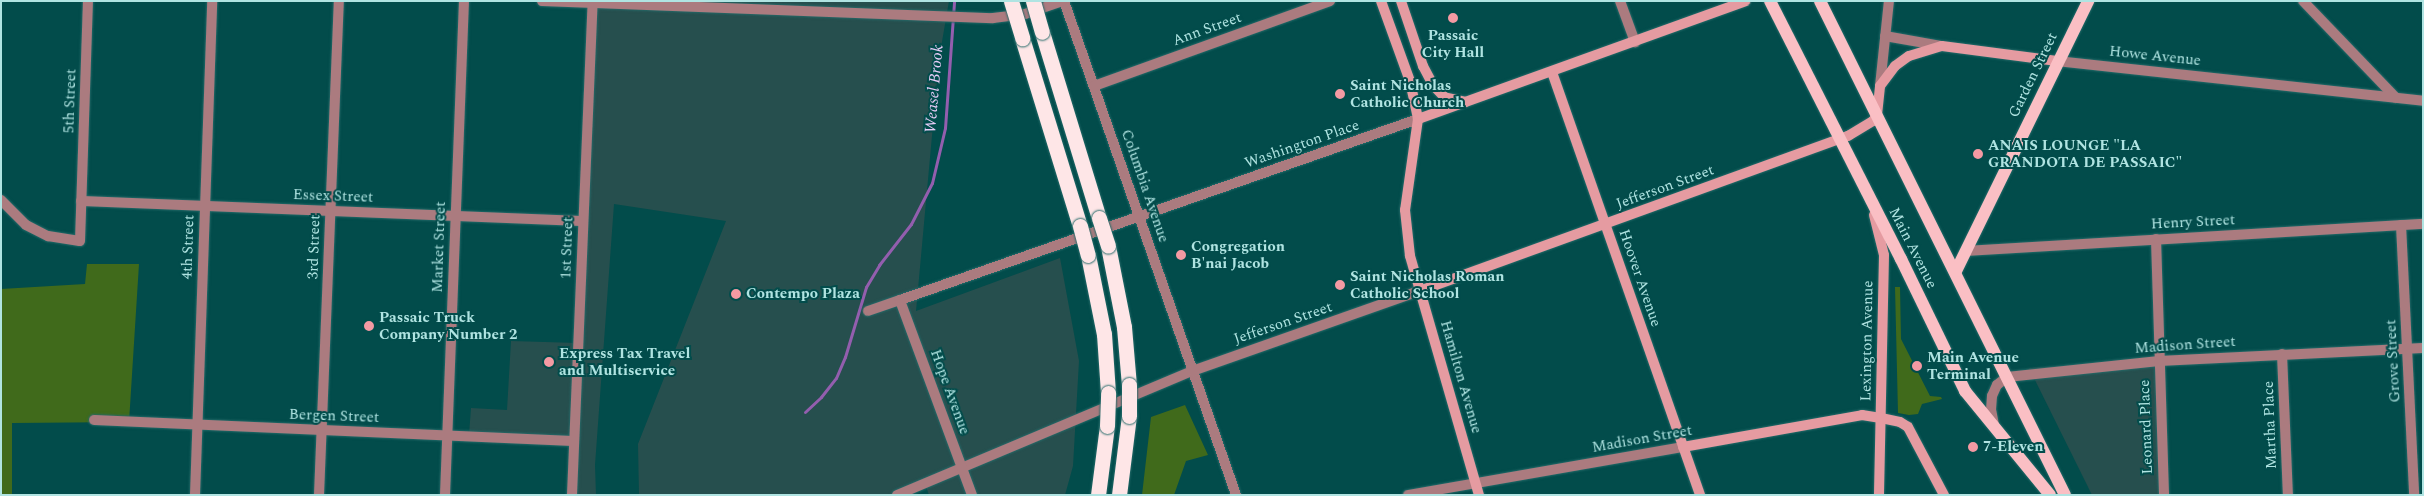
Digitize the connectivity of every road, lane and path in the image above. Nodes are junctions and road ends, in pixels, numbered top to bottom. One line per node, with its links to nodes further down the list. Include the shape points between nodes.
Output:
1 (88, 1): 36 (street, 5th Street)
2 (212, 1): 37 (street, 4th Street)
3 (339, 1): 38 (street, 3rd Street)
4 (464, 1): 39 (street, Market Street)
5 (542, 1): 19 (street)
6 (1011, 1): 73 (highway, bridge, via 1080,226 1104,334 1108,426)
7 (1033, 1): 74 (highway, bridge, via 1108,246 1124,327 1129,416)
8 (1063, 1): 20 (street, via 1008,17 960,18); 26 (street, Columbia Avenue)
9 (1330, 1): 26 (street, Ann Street)
10 (1381, 1): 32 (main road, via 1410,81)
11 (1401, 1): 30 (main road, via 1432,85 1444,97)
12 (1620, 1): 22 (street)
13 (1745, 1): 22 (main road, Washington Place)
14 (1770, 1): 33 (main road, Main Avenue)
15 (1820, 1): 31 (main road, Main Avenue)
16 (1889, 1): 21 (street)
17 (2088, 1): 24 (main road, Garden Street)
18 (2303, 1): 28 (street)
19 (593, 3): 20 (street); 41 (street, 1st Street)
20 (779, 6)
21 (1885, 36): 23 (street, Howe Avenue); 27 (street)
22 (1634, 42): 25 (main road, Washington Place)
23 (1942, 46): 24 (main road, Howe Avenue); 27 (main road, via 1909,56 1895,66)
24 (2057, 61): 28 (street, Howe Avenue); 46 (main road, Garden Street)
25 (1552, 72): 30 (main road, Washington Place); 42 (main road, Hoover Avenue)
26 (1094, 86): 40 (street, Columbia Avenue)
27 (1880, 86): 31 (main road)
28 (2396, 98): 29 (street, Howe Avenue)
29 (2423, 101)
30 (1465, 102): 32 (main road, Washington Place)
31 (1878, 115): 33 (main road, Jefferson Street, via 1869,125); 47 (main road, Main Avenue)
32 (1418, 119): 40 (street, Washington Place); 48 (main road, Hamilton Avenue, via 1405,210 1410,256)
33 (1839, 139): 34 (main road, Main Avenue); 42 (main road, Jefferson Street)
34 (1866, 191): 57 (main road, Lexington Avenue, via 1884,255); 60 (main road, Main Avenue, via 1964,391)
35 (1, 200): 36 (street, 5th Street, via 26,225 48,236 80,241)
36 (81, 202): 37 (street, Essex Street)
37 (205, 206): 38 (street, Essex Street); 59 (street, 4th Street)
38 (330, 211): 39 (street, Essex Street); 61 (street, 3rd Street)
39 (456, 216): 41 (street, Essex Street); 62 (street, Market Street)
40 (1140, 218): 49 (street, Washington Place); 55 (street, Columbia Avenue)
41 (583, 221): 63 (street, 1st Street)
42 (1605, 224): 48 (main road, Jefferson Street); 64 (main road, Hoover Avenue)
43 (2423, 224): 44 (street, Henry Street)
44 (2401, 225): 45 (street, Henry Street); 52 (street, Grove Street)
45 (2156, 239): 46 (street, Henry Street); 54 (street, Leonard Place)
46 (1966, 251): 47 (main road, Garden Street)
47 (1956, 271): 56 (main road, Main Avenue)
48 (1422, 290): 55 (street, Jefferson Street); 66 (main road, Hamilton Avenue)
49 (900, 300): 50 (street, Washington Place); 65 (street, Hope Avenue)
50 (868, 311)
51 (2423, 348): 52 (street, Madison Street)
52 (2407, 349): 53 (street, Madison Street); 85 (street, Grove Street)
53 (2282, 354): 54 (street, Madison Street); 84 (street, Martha Place)
54 (2159, 361): 56 (street, Madison Street); 83 (street, Leonard Place)
55 (1192, 371): 65 (street, Jefferson Street); 75 (street, Columbia Avenue)
56 (2006, 377): 60 (street, via 1992,396); 82 (main road, Main Avenue)
57 (1881, 418): 64 (main road, Madison Street, via 1862,415); 79 (main road, Lexington Avenue); 80 (main road, Madison Street, via 1908,427)
58 (94, 420): 59 (street, Bergen Street)
59 (197, 425): 61 (street, Bergen Street); 67 (street, 4th Street)
60 (1994, 427): 81 (main road, Main Avenue)
61 (322, 430): 62 (street, Bergen Street); 68 (street, 3rd Street)
62 (447, 435): 63 (street, Bergen Street); 69 (street, Market Street)
63 (574, 440): 70 (street, 1st Street)
64 (1683, 447): 66 (street, Madison Street); 78 (main road, Hoover Avenue)
65 (962, 468): 71 (street, Jefferson Street); 72 (street, Hope Avenue)
66 (1475, 483): 76 (street, Madison Street); 77 (main road, Hamilton Avenue)
67 (195, 495)
68 (319, 495)
69 (445, 495)
70 (572, 495)
71 (898, 495)
72 (972, 495)
73 (1098, 495)
74 (1119, 495)
75 (1236, 495)
76 (1408, 495)
77 (1478, 495)
78 (1700, 495)
79 (1879, 495)
80 (1944, 495)
81 (2050, 495)
82 (2065, 495)
83 (2164, 495)
84 (2288, 495)
85 (2414, 495)

